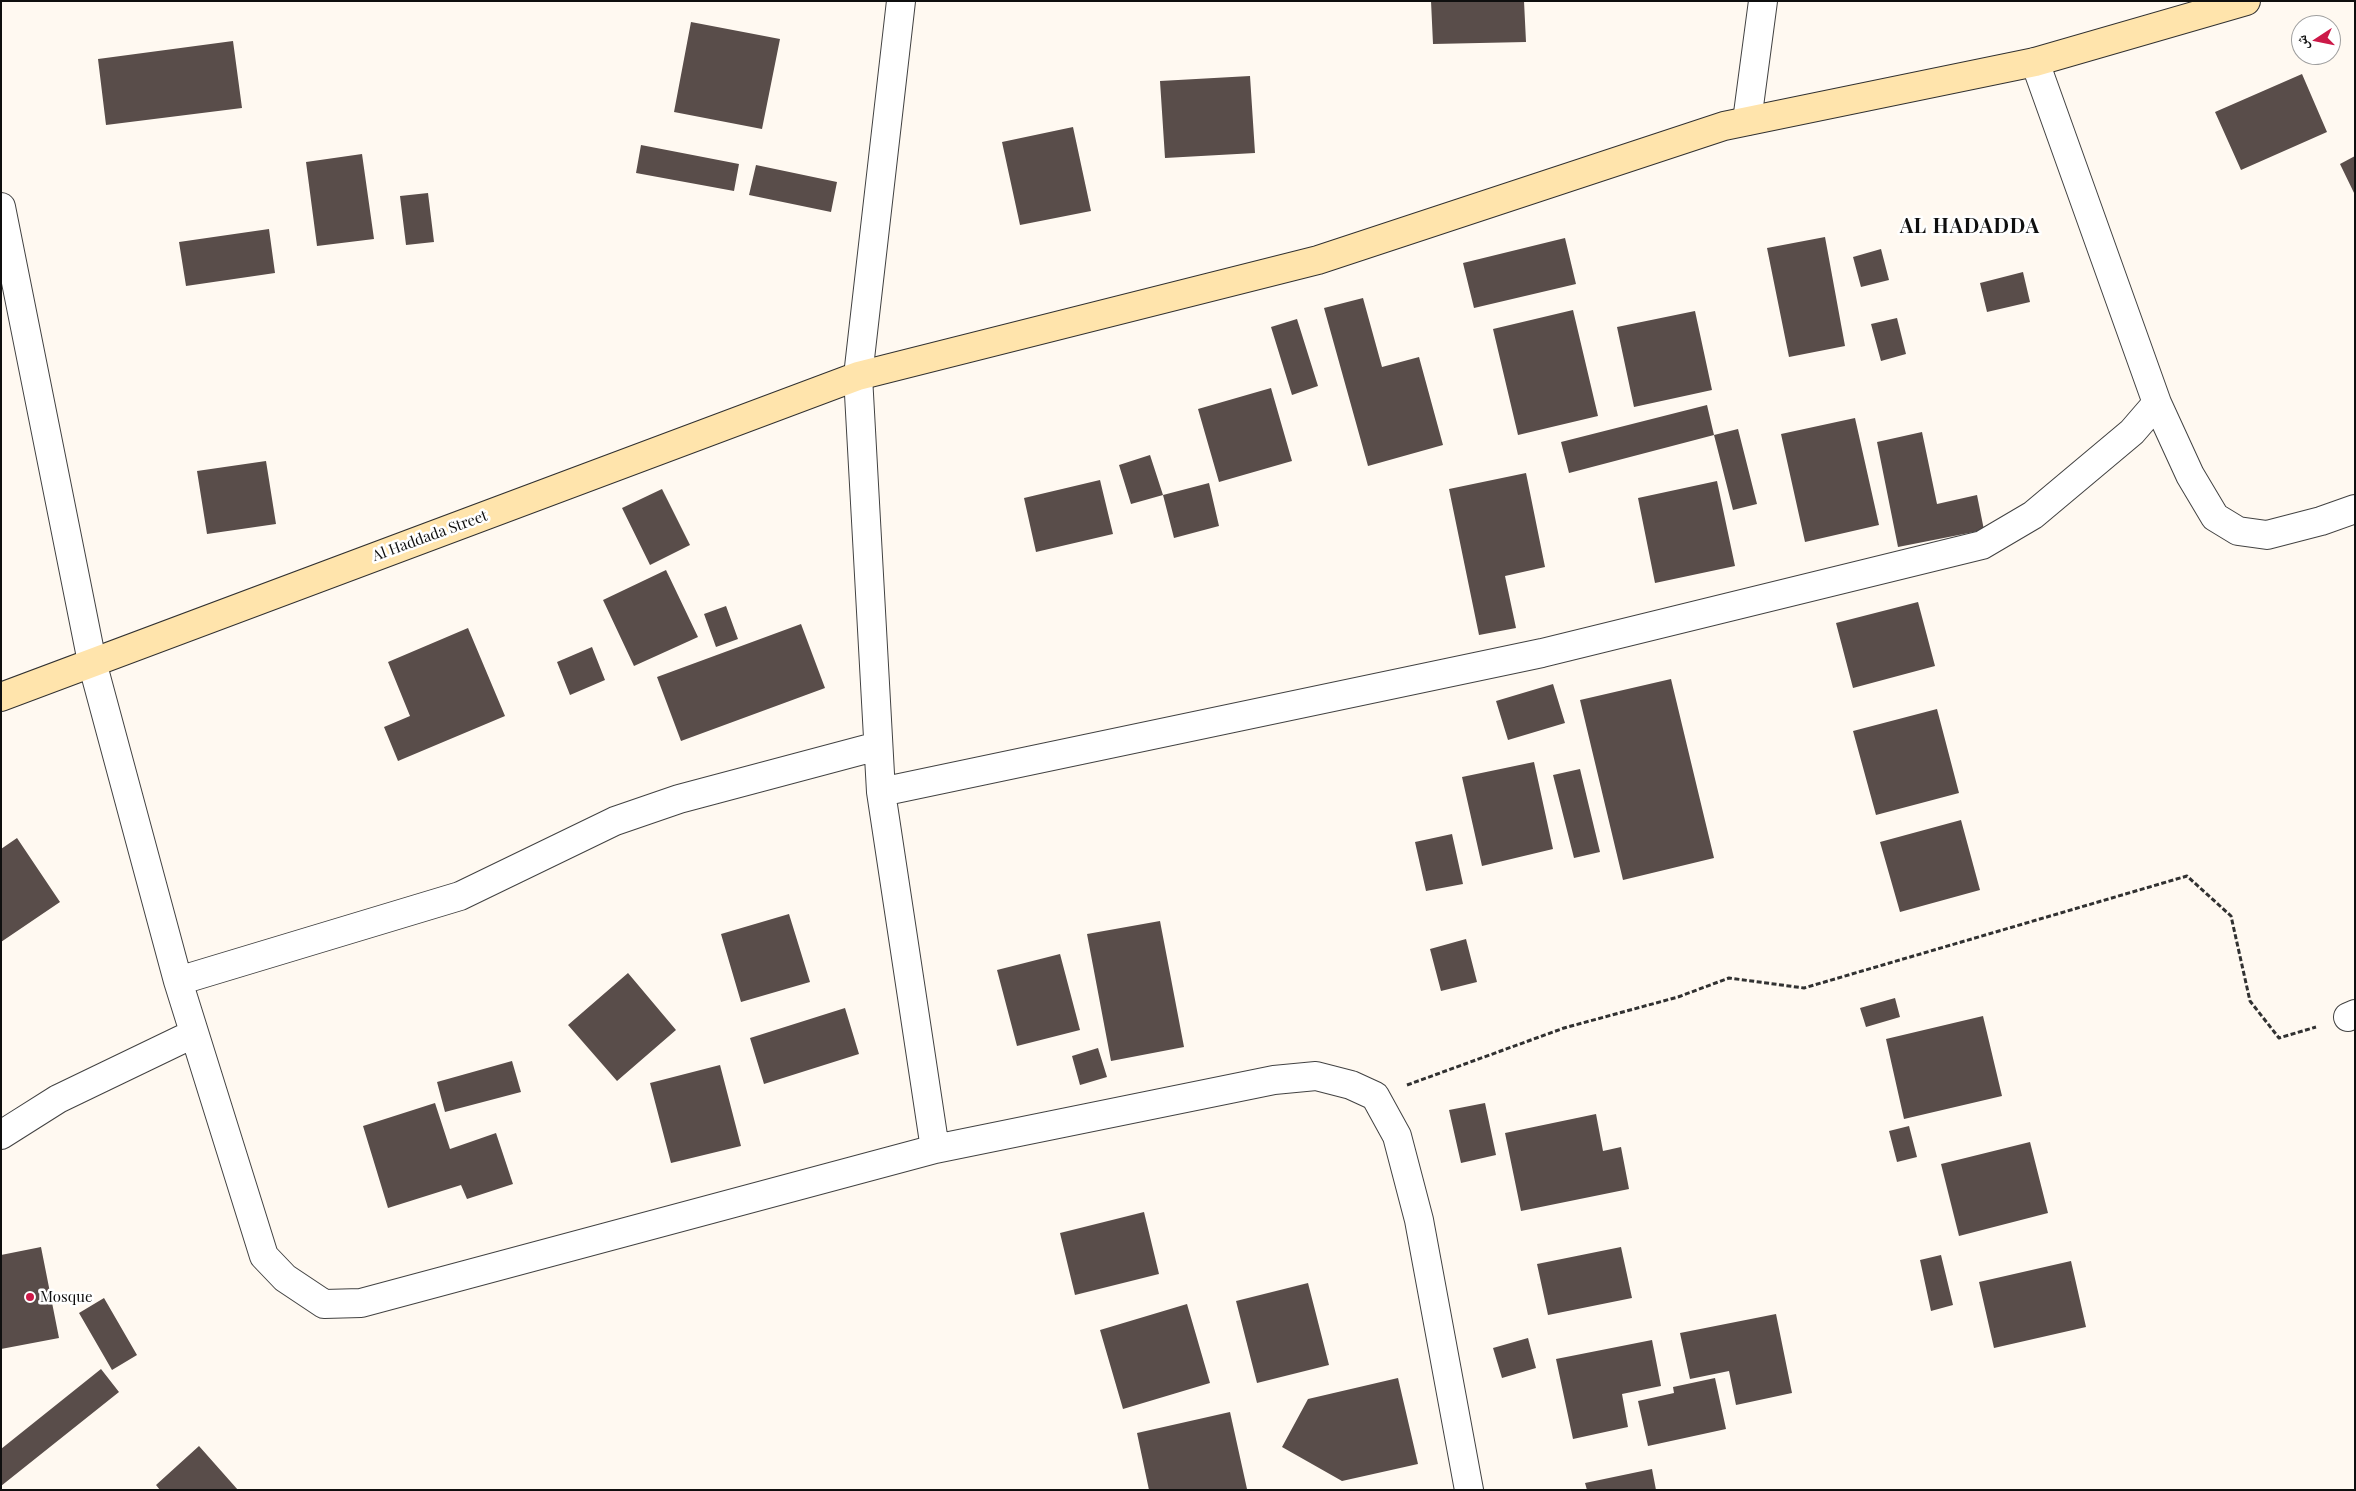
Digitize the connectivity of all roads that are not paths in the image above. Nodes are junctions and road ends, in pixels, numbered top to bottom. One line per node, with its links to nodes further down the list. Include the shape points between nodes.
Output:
1 (901, 1): 7 (street)
2 (1763, 1): 5 (street)
3 (2246, 1): 4 (street, Al Haddada Street)
4 (2036, 62): 5 (street, Al Haddada Street); 8 (street)
5 (1747, 121): 7 (street, Al Haddada Street, via 1318,260)
6 (1, 207): 10 (street)
7 (858, 376): 10 (street, Al Haddada Street); 12 (street)
8 (2157, 403): 9 (street, via 2190,475 2215,517 2238,531 2266,535); 13 (street, via 2132,432 2033,515 1982,545 1542,653)
9 (2355, 509)
10 (92, 662): 11 (street, Al Haddada Street); 14 (street)
11 (1, 696)
12 (878, 746): 13 (street); 14 (street, via 652,808 615,821 460,896)
13 (881, 792): 17 (street)
14 (178, 981): 15 (street)
15 (193, 1034): 16 (street); 17 (street, via 264,1256 285,1278 324,1304 361,1303)
16 (5, 1124)
17 (935, 1149): 18 (street, via 1274,1080 1316,1076 1351,1085 1376,1096 1397,1136 1411,1184)
18 (1469, 1490)

